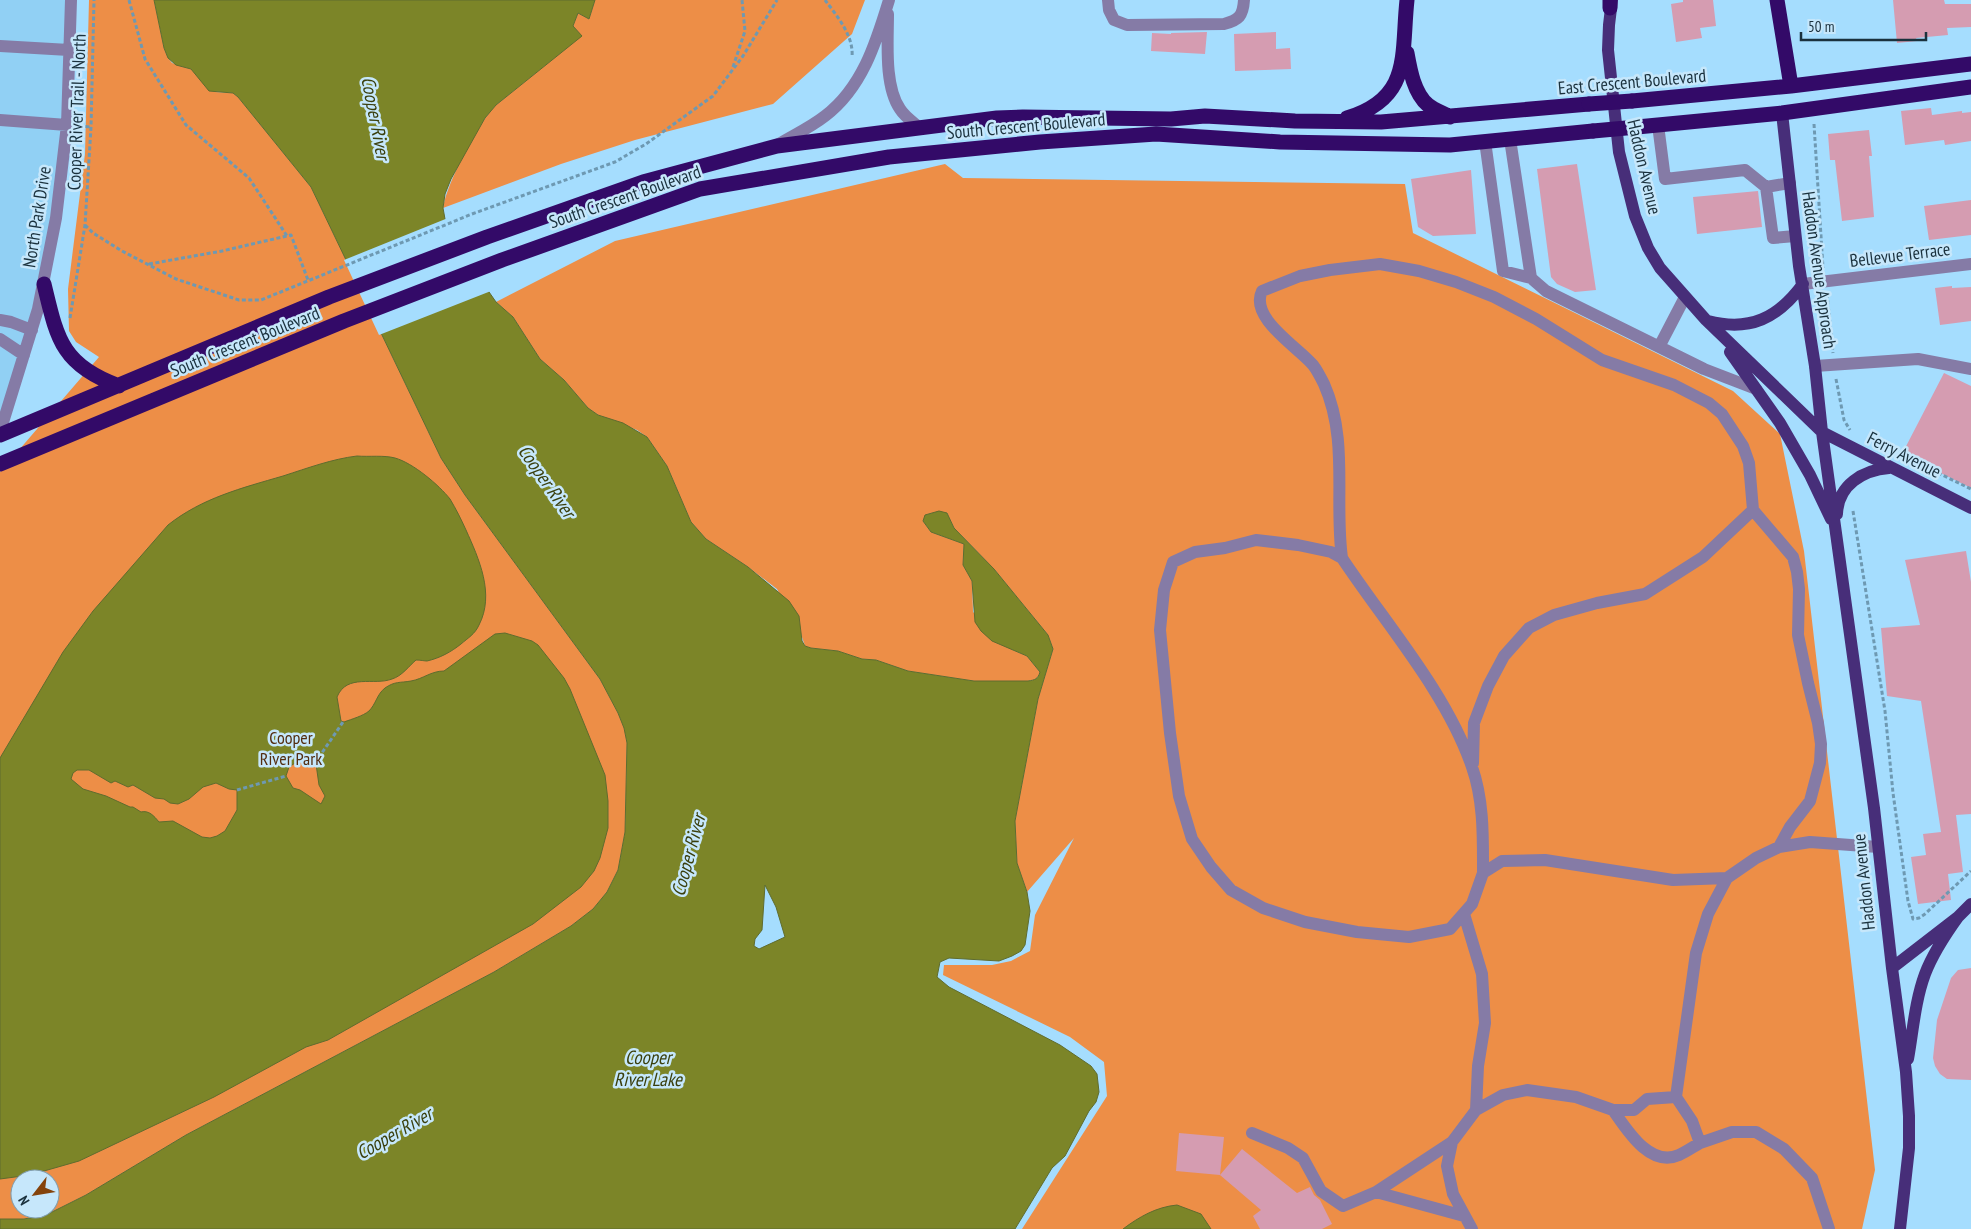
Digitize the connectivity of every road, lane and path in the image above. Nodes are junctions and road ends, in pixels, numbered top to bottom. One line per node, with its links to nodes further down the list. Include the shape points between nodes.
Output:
1 (70, 0): 15 (street, North Park Drive)
2 (94, 0): 35 (path, Cooper River Trail - North)
3 (129, 0): 36 (path, via 145,59 186,125 249,178)
4 (742, 0): 18 (path, via 745,30)
5 (777, 0): 18 (path)
6 (825, 0): 16 (path, via 851,43 853,55)
7 (889, 0): 29 (street, via 888,55 892,94 899,108); 32 (street, via 870,56 849,93 825,116)
8 (1108, 0): 9 (street, via 1114,20 1127,25 1224,24 1236,21 1244,10)
9 (1244, 0)
10 (1407, 0): 13 (highway)
11 (1777, 0): 19 (highway)
12 (1611, 3): 45 (main road, Haddon Avenue, via 1610,76 1619,152 1627,187 1648,248)
13 (1404, 36): 22 (highway, via 1410,71 1422,99); 25 (highway, via 1402,67 1389,94 1364,112)
14 (0, 46): 15 (street)
15 (69, 50): 27 (street, North Park Drive)
16 (850, 64)
17 (1971, 64): 19 (highway, East Crescent Boulevard)
18 (732, 70): 41 (path, via 713,96 616,162 472,214)
19 (1791, 86): 22 (highway, East Crescent Boulevard, bridge)
20 (1971, 86): 21 (highway)
21 (1782, 113): 28 (highway); 33 (main road, Haddon Avenue Approach)
22 (1451, 117): 25 (highway, East Crescent Boulevard, via 1381,122)
23 (0, 120): 27 (street)
24 (1295, 121): 25 (highway, East Crescent Boulevard); 29 (highway, South Crescent Boulevard, via 1206,116 1171,119 1022,117)
25 (1336, 121)
26 (1814, 124): 42 (path, via 1822,263)
27 (67, 125): 43 (street, North Park Drive)
28 (1658, 125): 30 (highway, bridge); 34 (street, via 1665,179 1745,170)
29 (920, 128): 32 (highway, South Crescent Boulevard)
30 (1510, 139): 31 (highway); 40 (street)
31 (1485, 141): 40 (street, via 1503,271); 61 (highway, South Crescent Boulevard, via 1450,145 1262,141 1156,134 889,157 700,189 344,321)
32 (777, 146): 56 (highway, South Crescent Boulevard, via 642,182 487,237 329,297)
33 (1790, 183): 34 (street); 37 (main road, Haddon Avenue Approach)
34 (1766, 187): 37 (street, via 1773,238)
35 (86, 225): 38 (path, via 115,247); 48 (path, Cooper River Trail - North)
36 (287, 236): 38 (path); 41 (path, via 291,235)
37 (1796, 236): 44 (main road, Haddon Avenue Approach)
38 (148, 264): 41 (path, via 176,279 239,300 262,300)
39 (1971, 264): 42 (street, Bellevue Terrace)
40 (1531, 278): 51 (street, via 1546,291)
41 (308, 280)
42 (1826, 281): 44 (street, Bellevue Terrace); 53 (path)
43 (44, 284): 49 (street, North Park Drive); 56 (highway, via 64,348 77,364 100,379)
44 (1802, 284): 47 (main road, via 1793,298 1763,319 1726,326); 54 (main road, Haddon Avenue Approach)
45 (1685, 297): 47 (main road, Haddon Avenue); 51 (street)
46 (0, 320): 49 (street)
47 (1706, 320): 57 (main road, Haddon Avenue); 58 (main road, Haddon Avenue)
48 (71, 322)
49 (32, 330): 52 (street, North Park Drive)
50 (0, 339): 52 (street)
51 (1659, 347): 57 (street)
52 (24, 355): 60 (street, North Park Drive)
53 (1838, 365): 54 (street); 55 (street, via 1918,360); 59 (path, via 1844,420)
54 (1815, 366): 58 (main road, Haddon Avenue Approach)
55 (1971, 369)
56 (119, 386): 60 (highway, South Crescent Boulevard)
57 (1756, 389): 68 (main road, Haddon Avenue, via 1810,475)
58 (1822, 432): 62 (main road, Ferry Avenue); 68 (main road, Haddon Avenue)
59 (1851, 432)
60 (0, 434)
61 (0, 464)
62 (1890, 468): 65 (main road, Ferry Avenue); 68 (main road, via 1870,470 1849,485 1837,511)
63 (1929, 468): 64 (path)
64 (1971, 489)
65 (1971, 508)
66 (1753, 510): 69 (street, via 1751,474 1743,446 1722,414 1710,403 1674,385 1602,360 1494,297 1419,271 1370,265 1300,276 1262,291 1259,297 1260,307 1271,325 1313,365 1333,410 1341,471); 72 (street, via 1703,557 1645,594 1554,615 1529,628 1504,656 1474,723); 75 (street, via 1793,557 1798,572 1798,635 1821,744 1820,763 1810,801)
67 (1853, 510): 77 (path, via 1913,919 1925,914)
68 (1837, 532): 76 (main road, Haddon Avenue)
69 (1342, 558): 72 (street, via 1422,672 1454,725); 81 (street, via 1331,552 1298,545 1256,540 1195,552 1173,562 1164,590 1160,630 1179,796 1192,839 1210,867 1231,890 1263,908 1305,922 1409,937 1450,929)
70 (343, 722): 71 (path)
71 (315, 763)
72 (1473, 768): 78 (street, via 1482,813)
73 (286, 776): 74 (path)
74 (237, 790)
75 (1779, 847): 76 (street, via 1810,842); 79 (street)
76 (1878, 847): 82 (main road, Haddon Avenue)
77 (1971, 871)
78 (1483, 873): 79 (street, via 1502,861 1546,860 1673,880); 81 (street, via 1472,904)
79 (1727, 878): 84 (street, via 1708,914 1696,953)
80 (1966, 911): 82 (main road); 83 (main road, via 1936,951 1924,975)
81 (1464, 914): 85 (street, via 1482,974 1485,1023 1478,1066)
82 (1892, 968): 83 (main road, Haddon Avenue)
83 (1906, 1072): 94 (main road, Haddon Avenue, via 1909,1148)
84 (1676, 1097): 86 (street, via 1647,1099 1634,1110); 89 (street, via 1692,1121)
85 (1476, 1110): 86 (street, via 1503,1095 1527,1090 1576,1097); 88 (street)
86 (1613, 1110): 89 (street, via 1640,1145 1661,1157 1678,1156)
87 (1252, 1133): 90 (street, via 1303,1158 1321,1191 1343,1206)
88 (1452, 1142): 90 (street); 91 (street, via 1447,1166 1453,1194)
89 (1700, 1143): 93 (street, via 1732,1132 1756,1132 1784,1148 1812,1178)
90 (1376, 1192): 91 (street)
91 (1464, 1216): 92 (street)
92 (1472, 1229)
93 (1830, 1229)
94 (1900, 1229)

